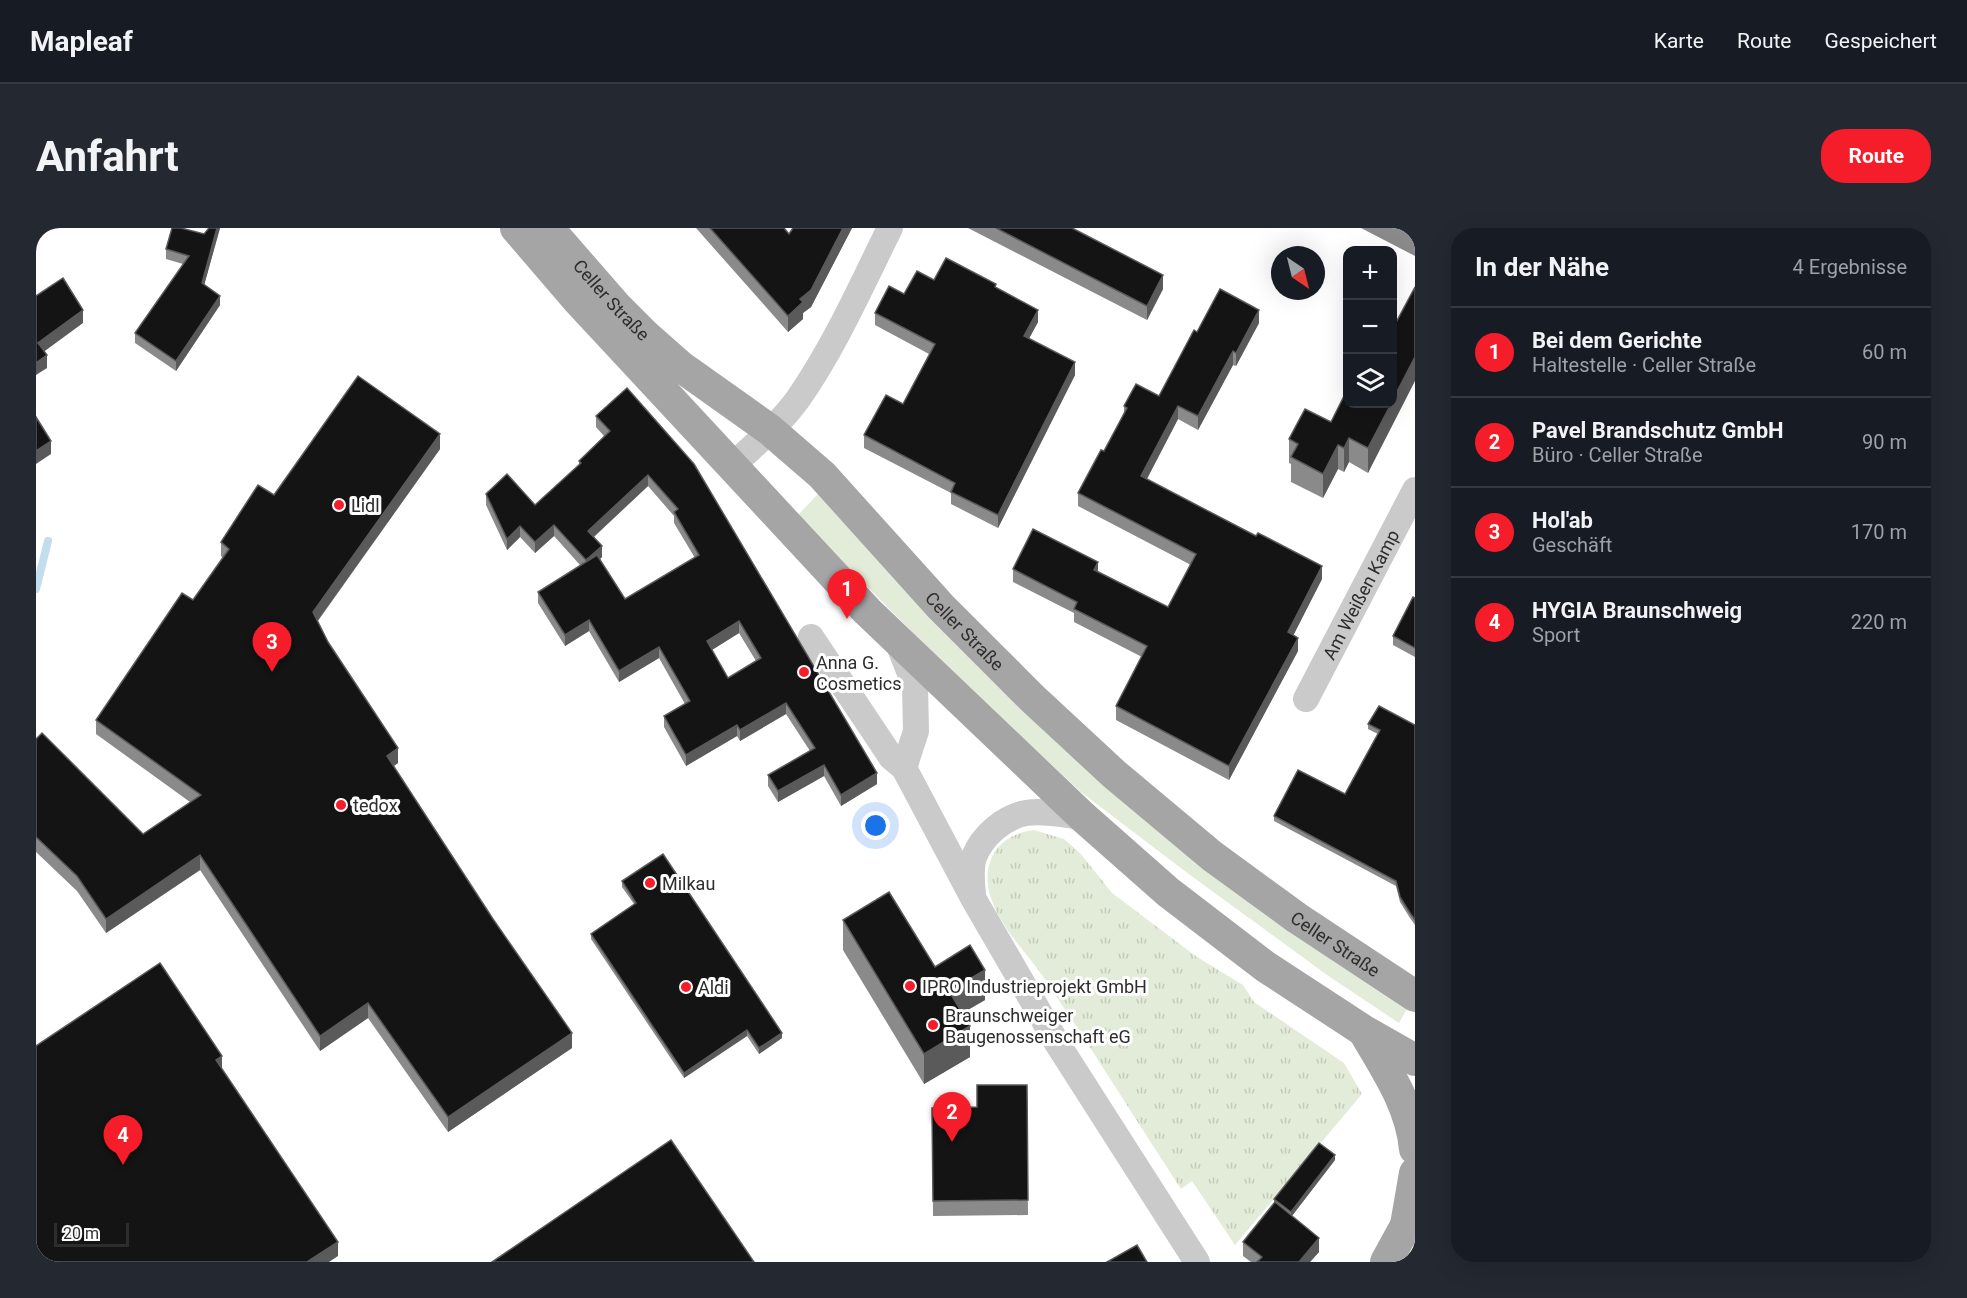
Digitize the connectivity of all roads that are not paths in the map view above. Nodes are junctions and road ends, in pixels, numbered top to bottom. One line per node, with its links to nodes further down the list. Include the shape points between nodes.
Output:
1 (516, 228): 5 (main road, Celler Straße)
2 (548, 228): 4 (main road, Celler Straße, via 646,336 680,366)
3 (890, 228): 4 (street, via 825,357 796,401)
4 (770, 430): 5 (street); 13 (main road, Celler Straße, via 822,475 941,607 1114,774 1221,863)
5 (733, 465): 8 (main road, Celler Straße)
6 (1415, 490): 9 (street, Am Weißen Kamp)
7 (811, 637): 10 (street, via 891,757)
8 (898, 643): 10 (street, Celler Straße, via 915,686 916,731); 11 (main road, Celler Straße)
9 (1306, 699)
10 (904, 768): 12 (street)
11 (1083, 817): 12 (street, via 1025,813 991,831 974,856); 14 (main road, Celler Straße, via 1220,933)
12 (973, 898): 20 (street, via 1057,1043)
13 (1415, 996)
14 (1364, 1031): 15 (street); 16 (main road, Celler Straße); 17 (main road, via 1408,1113)
15 (1415, 1047)
16 (1415, 1060)
17 (1415, 1149)
18 (1415, 1173): 19 (main road)
19 (1411, 1217): 21 (main road)
20 (1197, 1262)
21 (1386, 1262)

